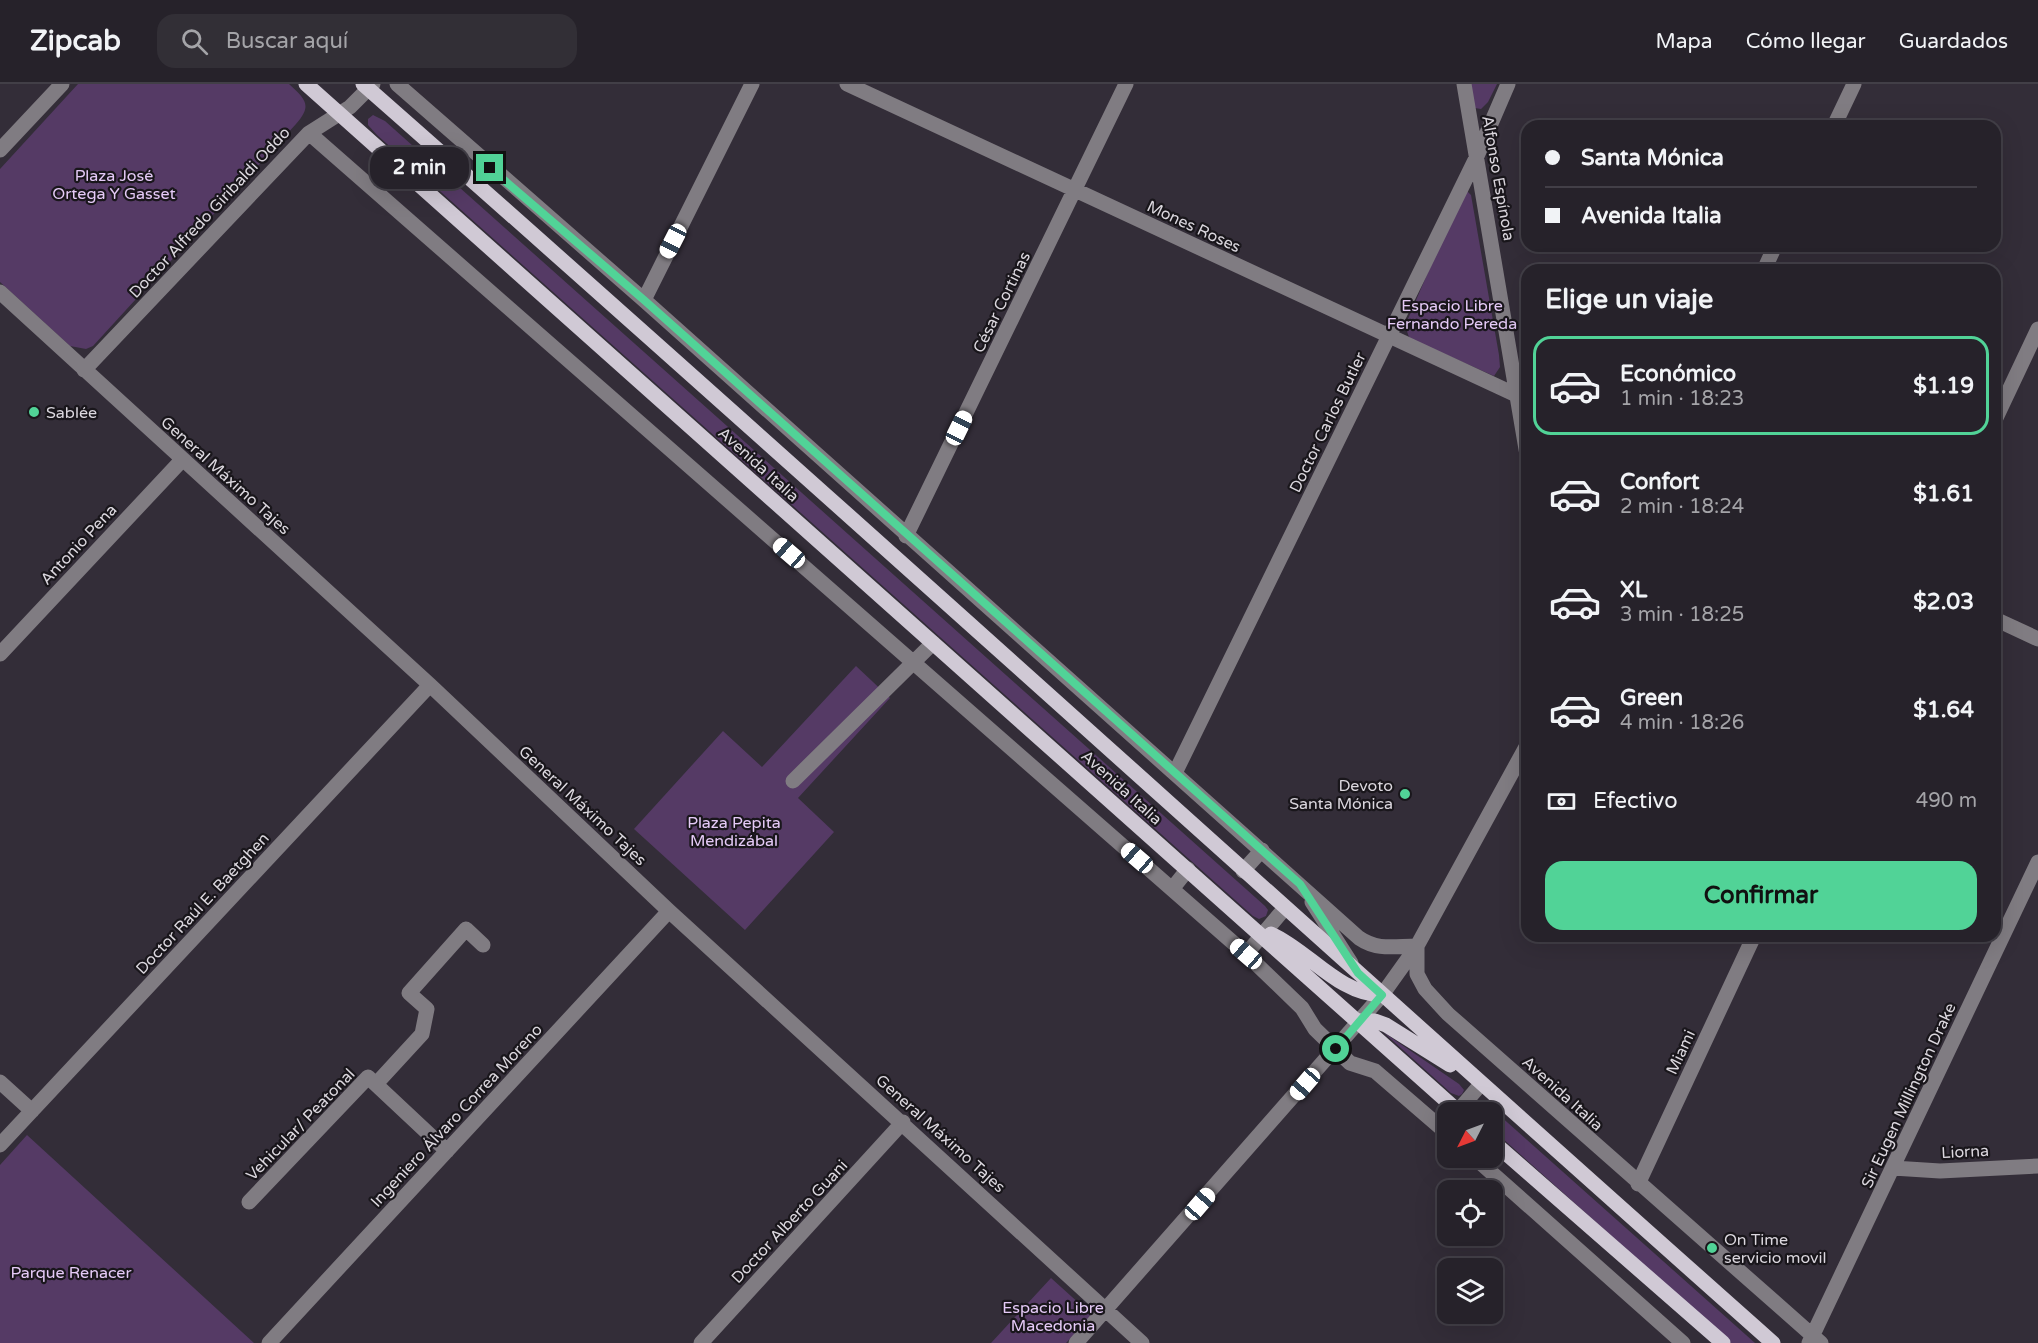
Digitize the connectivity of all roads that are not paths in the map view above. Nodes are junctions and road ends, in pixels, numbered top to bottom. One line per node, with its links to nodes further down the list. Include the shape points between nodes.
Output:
1 (62, 84): 14 (street)
2 (306, 84): 11 (main road, Avenida Italia)
3 (397, 84): 18 (street, Avenida Italia)
4 (752, 84): 18 (street)
5 (847, 84): 16 (street, Mones Roses)
6 (1126, 84): 16 (street, César Cortinas)
7 (1464, 84): 15 (street, Alfonso Espínola)
8 (1509, 84): 15 (street, Doctor Carlos Butler)
9 (1854, 84): 12 (street)
10 (369, 86): 11 (street, Doctor Alfredo Giribaldi Oddo); 39 (main road, Avenida Italia)
11 (340, 115): 13 (street, Doctor Alfredo Giribaldi Oddo); 29 (main road, Avenida Italia)
12 (1837, 120)
13 (309, 132): 21 (street, Doctor Alfredo Giribaldi Oddo); 31 (street)
14 (0, 150)
15 (1477, 156): 20 (street, Doctor Carlos Butler); 22 (street, Alfonso Espínola)
16 (1075, 191): 20 (street, Mones Roses); 26 (street, César Cortinas)
17 (0, 292): 21 (street, General Máximo Tajes)
18 (644, 300): 26 (street, Avenida Italia)
19 (2038, 329): 24 (street)
20 (1389, 336): 23 (street, Mones Roses); 34 (street, Doctor Carlos Butler)
21 (84, 370): 25 (street, General Máximo Tajes)
22 (1521, 392)
23 (1521, 397)
24 (2001, 407)
25 (182, 460): 30 (street, Antonio Pena); 32 (street, General Máximo Tajes)
26 (906, 536): 34 (street, Avenida Italia)
27 (2001, 622): 28 (street)
28 (2038, 639)
29 (933, 643): 31 (street); 38 (main road, Avenida Italia)
30 (0, 654)
31 (914, 662): 35 (street); 41 (street)
32 (430, 685): 43 (street, General Máximo Tajes); 60 (street, Doctor Raúl E. Baetghen)
33 (1521, 756): 49 (street)
34 (1175, 773): 36 (street, Avenida Italia)
35 (793, 781)
36 (1262, 850): 39 (street); 40 (street, Avenida Italia)
37 (2038, 862): 45 (street, Sir Eugen Millington Drake)
38 (1188, 869): 41 (street); 44 (main road, Avenida Italia)
39 (1243, 871): 42 (main road, Avenida Italia)
40 (1300, 884): 49 (street, Avenida Italia, via 1369,945); 51 (street, Avenida Italia)
41 (1172, 889): 50 (street)
42 (1285, 908): 44 (street); 51 (main road, Avenida Italia)
43 (669, 911): 61 (street, General Máximo Tajes); 64 (street, Ingeniero Álvaro Correa Moreno)
44 (1262, 934): 50 (street); 52 (main road, via 1279,938 1351,988); 53 (main road, Avenida Italia)
45 (2001, 940)
46 (1751, 942): 69 (street, Miami)
47 (2000, 942): 68 (street, Sir Eugen Millington Drake)
48 (483, 945): 56 (street, Vehicular/ Peatonal, via 466,929 409,993 427,1009 422,1034)
49 (1417, 946): 52 (street); 69 (street, Avenida Italia, via 1417,974 1448,1014)
50 (1246, 954): 54 (street, via 1302,1008 1315,1029)
51 (1358, 973): 52 (main road, Avenida Italia)
52 (1382, 995): 53 (street); 57 (main road, Avenida Italia)
53 (1360, 1021): 54 (street); 57 (main road, via 1386,1025); 58 (main road, Avenida Italia)
54 (1336, 1049): 62 (street, via 1350,1063 1376,1071); 71 (street)
55 (0, 1082): 60 (street)
56 (376, 1084): 64 (street, Vehicular/ Peatonal); 70 (street, Vehicular/ Peatonal, via 368,1077)
57 (1480, 1084): 59 (street, Avenida Italia); 79 (main road, Avenida Italia)
58 (1448, 1102)
59 (1466, 1102)
60 (32, 1111): 63 (street, Doctor Raúl E. Baetghen)
61 (903, 1122): 71 (street, General Máximo Tajes); 74 (street, Doctor Alberto Guani)
62 (1437, 1124)
63 (0, 1145)
64 (447, 1151): 72 (street, Ingeniero Álvaro Correa Moreno)
65 (1503, 1151): 78 (main road)
66 (2038, 1166): 68 (street, Liorna, via 1940,1171)
67 (1486, 1168): 77 (street)
68 (1893, 1168): 73 (street, Sir Eugen Millington Drake)
69 (1638, 1184): 73 (street, Avenida Italia)
70 (249, 1202)
71 (1107, 1310): 75 (street); 76 (street, General Máximo Tajes)
72 (274, 1341)
73 (1814, 1341)
74 (701, 1343)
75 (1076, 1343)
76 (1142, 1343)
77 (1683, 1343)
78 (1723, 1343)
79 (1773, 1343)

